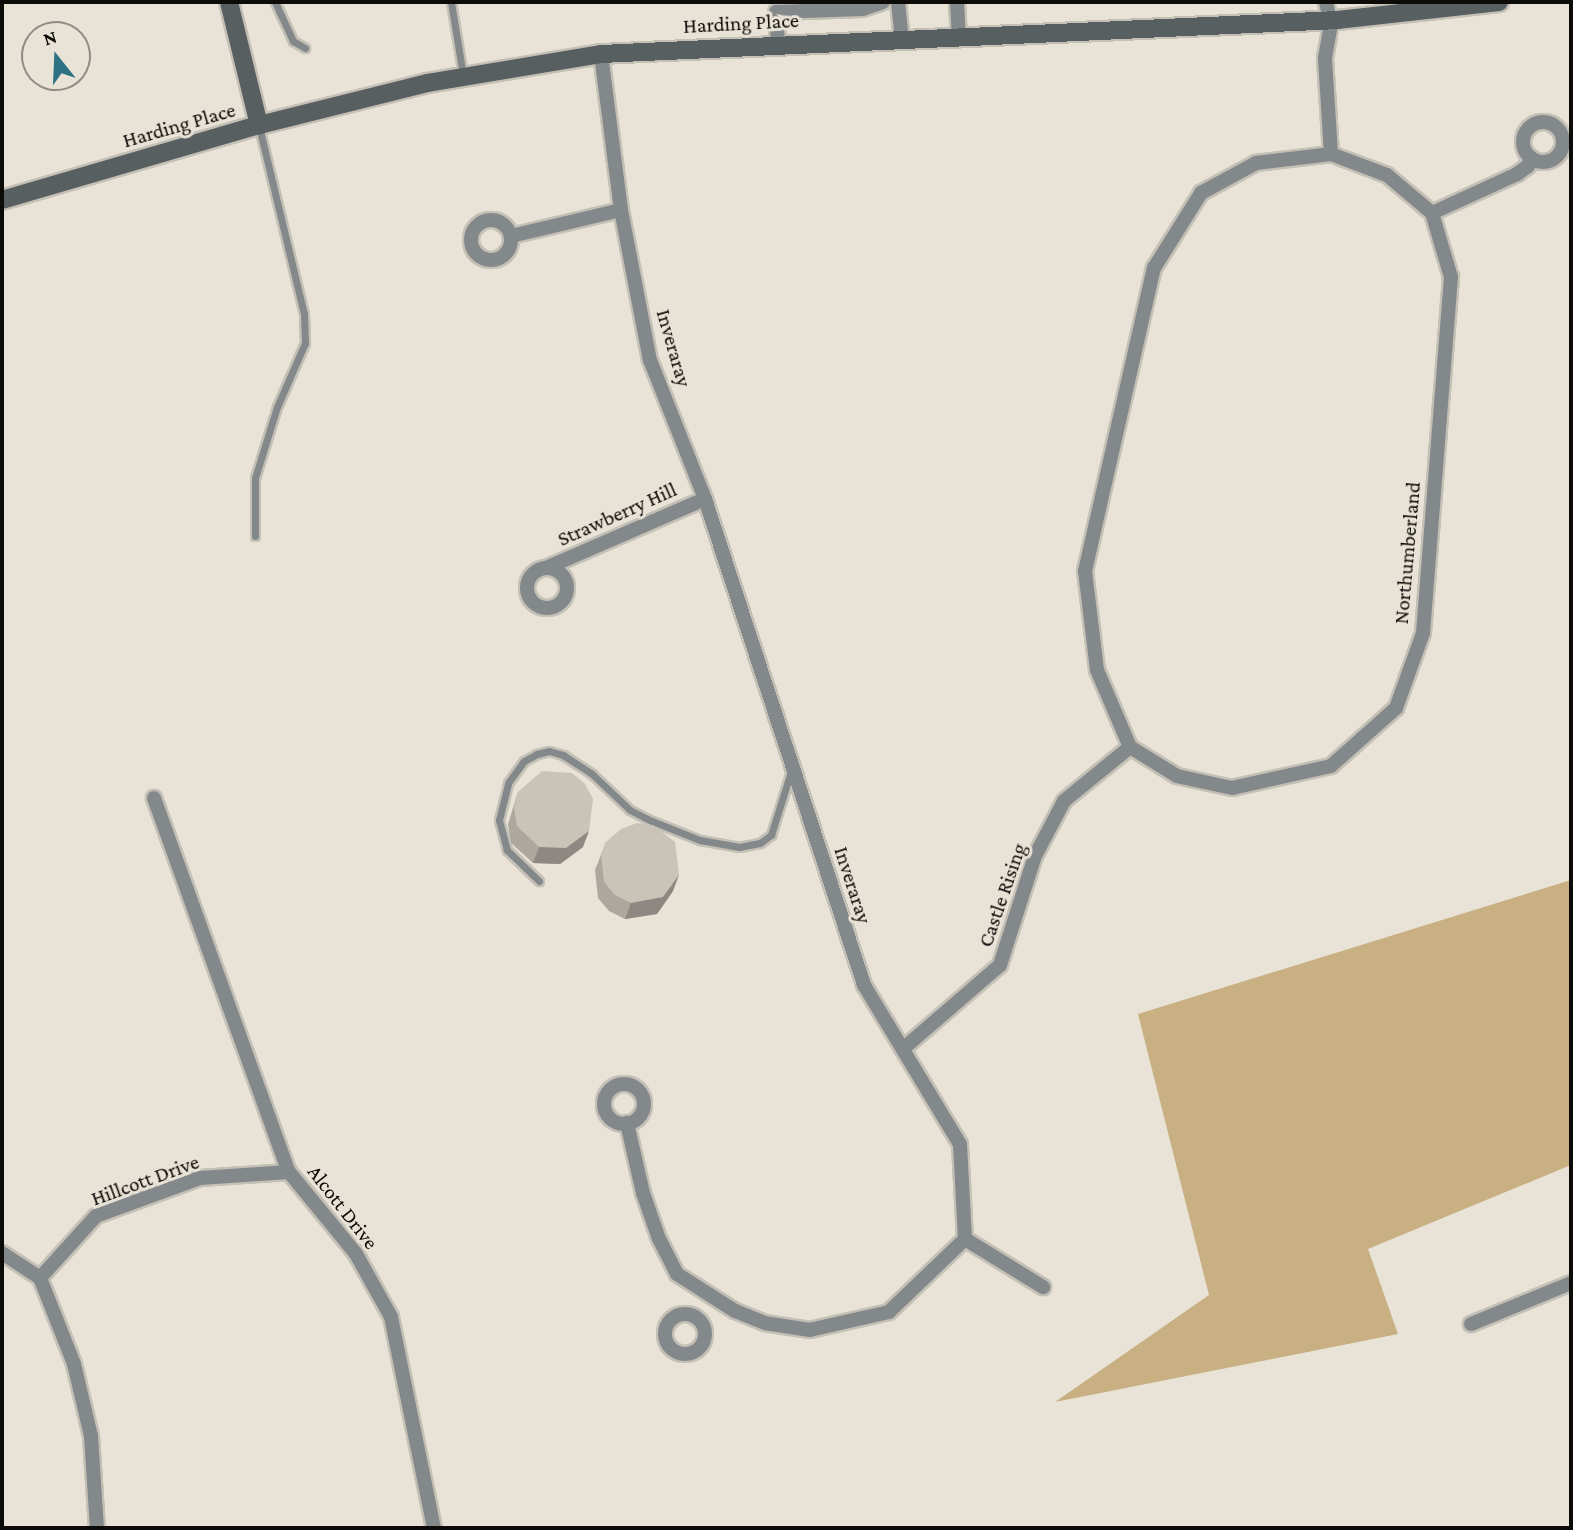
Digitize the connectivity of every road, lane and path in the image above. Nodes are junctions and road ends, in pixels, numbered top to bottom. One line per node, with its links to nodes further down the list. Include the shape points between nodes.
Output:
1 (229, 2): 16 (main road)
2 (275, 2): 13 (lane, via 293,41)
3 (451, 2): 15 (lane)
4 (883, 2): 12 (street, via 863,9 776,12)
5 (898, 2): 11 (street)
6 (957, 2): 10 (street)
7 (1326, 2): 9 (street)
8 (1499, 2): 9 (main road, Harding Place)
9 (1331, 21): 10 (main road, Harding Place); 17 (street, via 1325,58)
10 (959, 39): 11 (main road, Harding Place)
11 (902, 40): 12 (main road, Harding Place)
12 (778, 44): 14 (main road, Harding Place)
13 (305, 48)
14 (601, 54): 15 (main road, Harding Place); 20 (street, Inveraray)
15 (463, 75): 16 (main road, Harding Place)
16 (259, 125): 19 (main road, Harding Place); 24 (lane, via 304,314 305,343 277,407 255,478)
17 (1331, 154): 21 (street, via 1387,175); 26 (street, via 1256,163 1201,193 1154,268 1084,571 1097,670)
18 (1531, 157): 21 (street, via 1517,174)
19 (2, 200)
20 (621, 210): 22 (street); 23 (street, Inveraray, via 650,360)
21 (1432, 212): 26 (street, Northumberland, via 1451,278 1423,633 1396,708 1331,766 1232,788 1177,776)
22 (510, 236)
23 (705, 499): 25 (street, Strawberry Hill); 27 (street, Inveraray)
24 (256, 536)
25 (546, 568)
26 (1130, 747): 30 (street, Castle Rising, via 1064,801 1035,856 1000,965)
27 (793, 767): 29 (lane, via 771,835 760,843 738,847 700,840 652,821 630,810 592,774 563,755 537,754 524,761 508,783 499,820 507,850); 30 (street, Inveraray, via 864,985)
28 (154, 798): 32 (street, Alcott Drive)
29 (538, 881)
30 (904, 1048): 33 (street, Inveraray, via 960,1144)
31 (627, 1123): 38 (street, via 659,1239 677,1273)
32 (289, 1172): 35 (street, Hillcott Drive, via 200,1178 96,1216); 42 (street, Alcott Drive, via 356,1254 391,1317)
33 (965, 1240): 37 (street); 38 (street, via 888,1312 810,1330 765,1323)
34 (2, 1253): 35 (street)
35 (40, 1278): 41 (street, via 74,1364 91,1436)
36 (1571, 1283): 40 (street)
37 (1043, 1287)
38 (711, 1296): 39 (street)
39 (696, 1318)
40 (1471, 1324)
41 (97, 1528)
42 (434, 1528)

